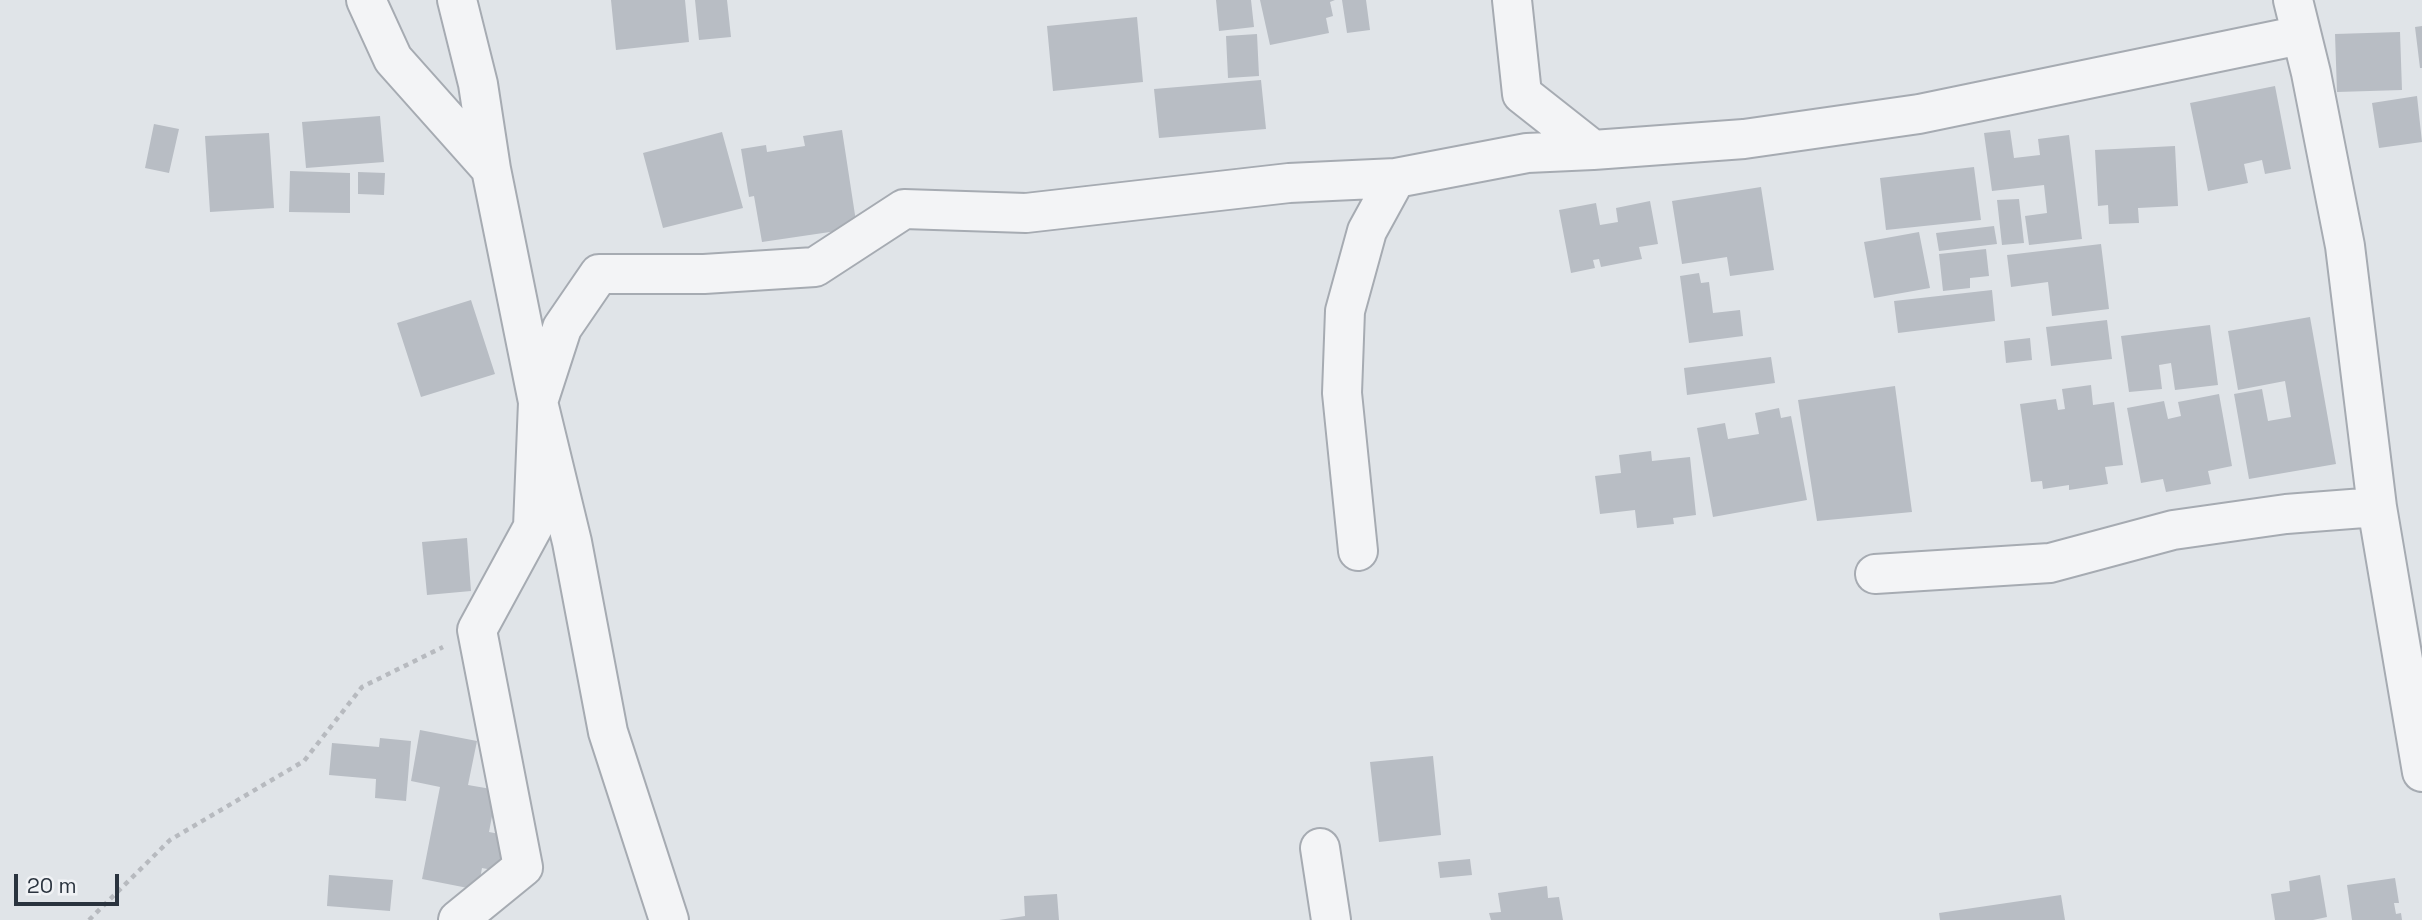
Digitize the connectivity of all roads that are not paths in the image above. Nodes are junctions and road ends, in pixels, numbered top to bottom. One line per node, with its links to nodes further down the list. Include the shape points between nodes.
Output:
1 (366, 0): 6 (street, via 393,59)
2 (457, 0): 6 (street, via 478,84)
3 (1512, 0): 5 (street, via 1522,94)
4 (2297, 17): 5 (street, via 1919,114 1744,139); 9 (street, via 2345,246)
5 (1593, 150): 7 (street, via 1527,153)
6 (491, 169): 8 (street)
7 (1396, 178): 8 (street, via 1289,183 1026,213 904,209 815,267 598,274 562,328); 10 (street, via 1367,231 1345,311 1342,393)
8 (538, 402): 14 (street, via 533,527 477,630 523,867); 15 (street, via 572,542 608,732)
9 (2377, 507): 11 (street, via 2174,530 2050,562); 12 (street)
10 (1359, 551)
11 (1875, 574)
12 (2422, 772)
13 (1320, 848): 16 (street)
14 (458, 920)
15 (669, 920)
16 (1331, 920)

